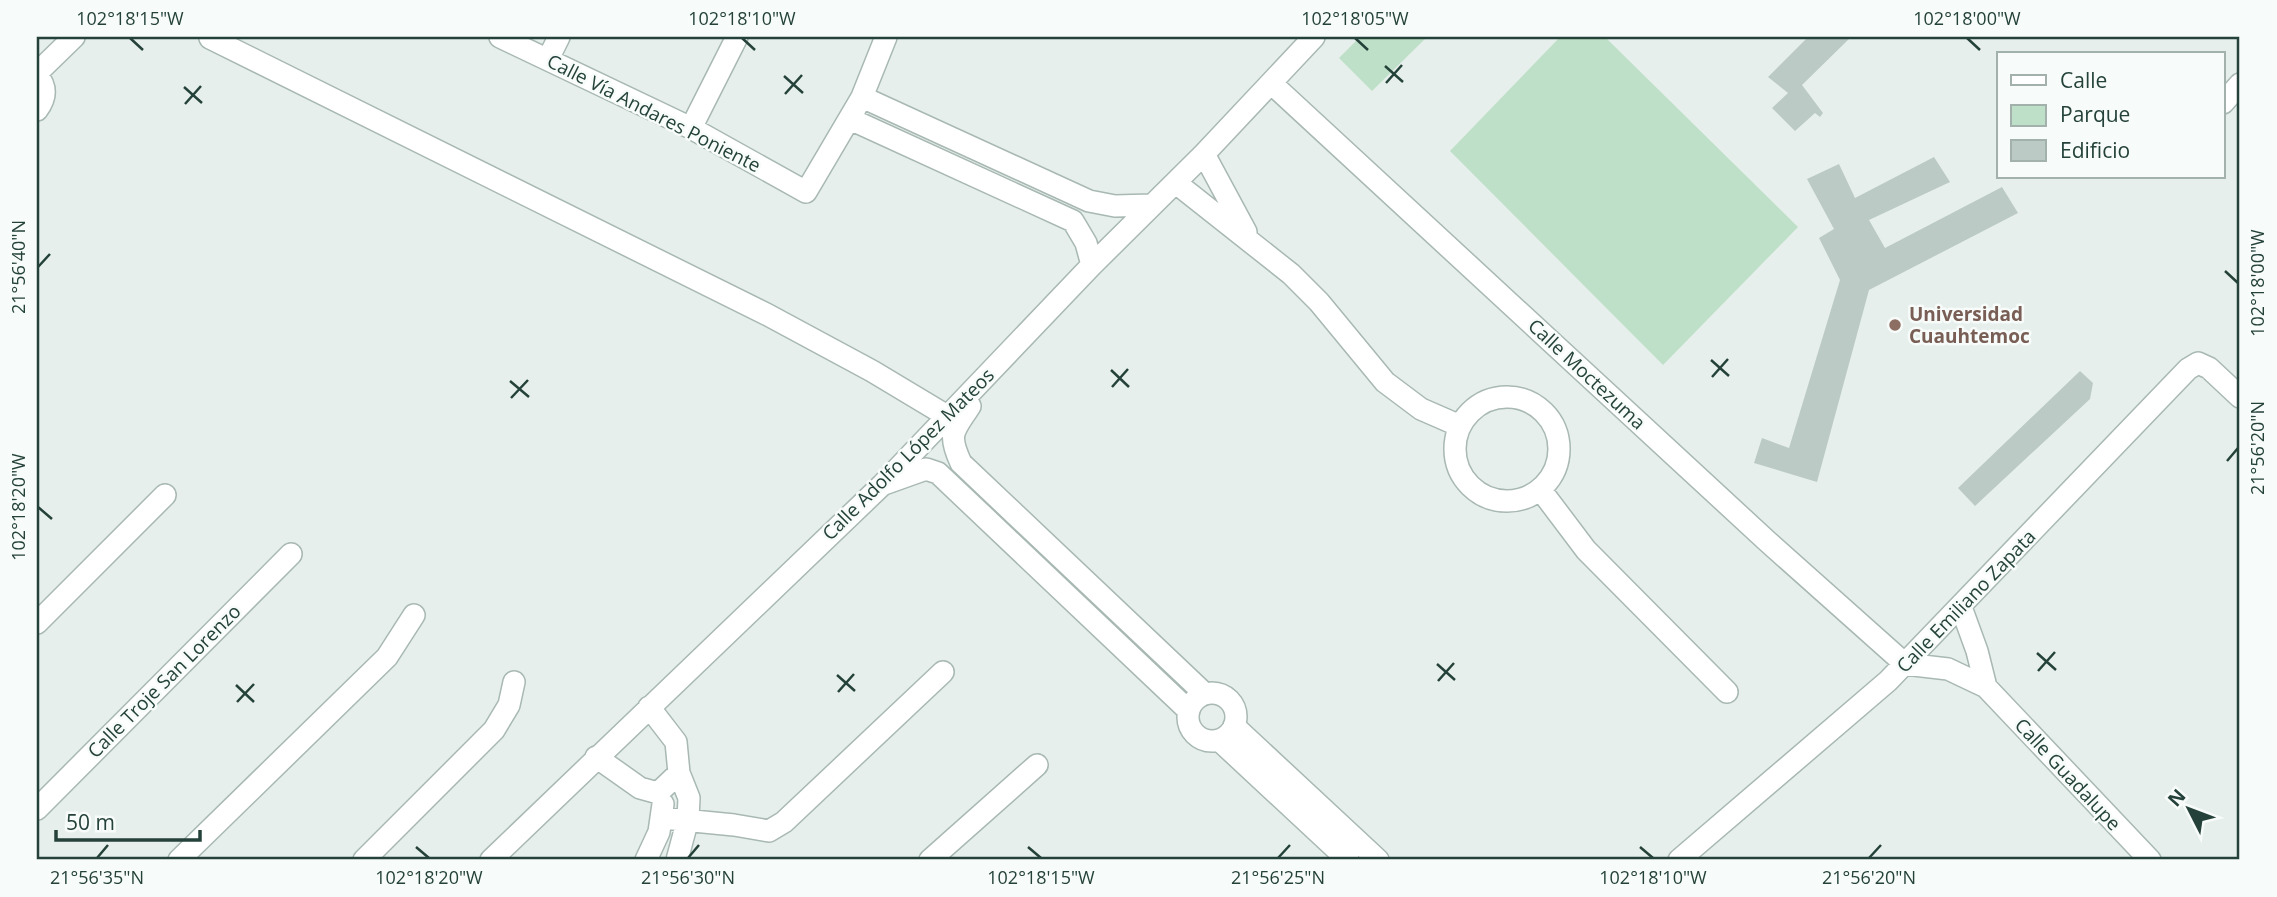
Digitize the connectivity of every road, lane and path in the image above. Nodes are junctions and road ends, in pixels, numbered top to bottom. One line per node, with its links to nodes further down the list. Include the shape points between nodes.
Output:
1 (74, 37): 9 (street)
2 (500, 37): 8 (street, Calle Vía Andares Poniente)
3 (559, 37): 8 (street)
4 (737, 37): 16 (street)
5 (886, 37): 12 (street)
6 (1314, 37): 10 (street, Calle Adolfo López Mateos)
7 (210, 38): 24 (street, via 768,315)
8 (548, 59): 16 (street, Calle Vía Andares Poniente)
9 (37, 74): 14 (street, via 44,90)
10 (1271, 83): 17 (street, Calle Adolfo López Mateos); 35 (street, Calle Moctezuma)
11 (2240, 84): 13 (street)
12 (862, 97): 15 (street); 19 (street, via 1089,201)
13 (2224, 102)
14 (37, 110)
15 (850, 119): 16 (street, Calle Vía Andares Poniente, via 806,192); 21 (street, via 1073,222)
16 (691, 128)
17 (1204, 154): 18 (street, Calle Adolfo López Mateos); 20 (street)
18 (1176, 183): 19 (street, Calle Adolfo López Mateos); 20 (street)
19 (1151, 205): 21 (street, Calle Adolfo López Mateos)
20 (1252, 243): 25 (street, via 1319,302 1385,382 1421,410)
21 (1092, 265): 22 (street, Calle Adolfo López Mateos)
22 (976, 387): 24 (street, Calle Adolfo López Mateos); 30 (street, via 969,408 956,425 953,445 961,463)
23 (2240, 397): 32 (street, Calle Emiliano Zapata, via 2208,368 2198,363 2189,369)
24 (947, 416): 26 (street, Calle Adolfo López Mateos)
25 (1461, 426): 27 (street, via 1455,443 1456,461 1475,490 1508,501); 27 (street, via 1483,402 1499,397 1532,402 1545,412 1555,426 1558,459 1552,476)
26 (882, 485): 31 (street, via 926,469 938,473); 41 (street, Calle Adolfo López Mateos)
27 (1540, 489): 39 (street, via 1586,550)
28 (166, 495): 34 (street)
29 (291, 554): 48 (street, Calle Troje San Lorenzo)
30 (1092, 587): 31 (street); 40 (street)
31 (1076, 604): 42 (street)
32 (1961, 607): 35 (street, Calle Emiliano Zapata); 38 (street, Calle Guadalupe)
33 (414, 615): 52 (street, via 387,657)
34 (37, 623)
35 (1905, 664): 38 (street, Calle Guadalupe, via 1948,669); 59 (street, Calle Emiliano Zapata)
36 (943, 672): 50 (street, via 769,831)
37 (514, 682): 53 (street, via 509,705 494,730)
38 (1986, 687): 60 (street, Calle Guadalupe)
39 (1727, 692)
40 (1205, 694): 42 (street); 43 (street, via 1220,695 1235,711)
41 (649, 707): 44 (street, Calle Adolfo López Mateos); 46 (street, via 676,742)
42 (1189, 711): 43 (street, via 1190,725 1198,737 1212,741)
43 (1226, 733): 51 (street)
44 (596, 757): 47 (street, via 640,788); 54 (street, Calle Adolfo López Mateos)
45 (1037, 765): 57 (street)
46 (679, 774): 47 (street); 50 (street, via 689,798)
47 (658, 793): 49 (street)
48 (37, 808)
49 (663, 818): 50 (street); 55 (street)
50 (688, 819): 56 (street)
51 (1345, 848): 58 (street)
52 (179, 860)
53 (364, 860)
54 (491, 860)
55 (646, 860)
56 (677, 860)
57 (930, 860)
58 (1378, 860)
59 (1679, 860)
60 (2150, 860)

